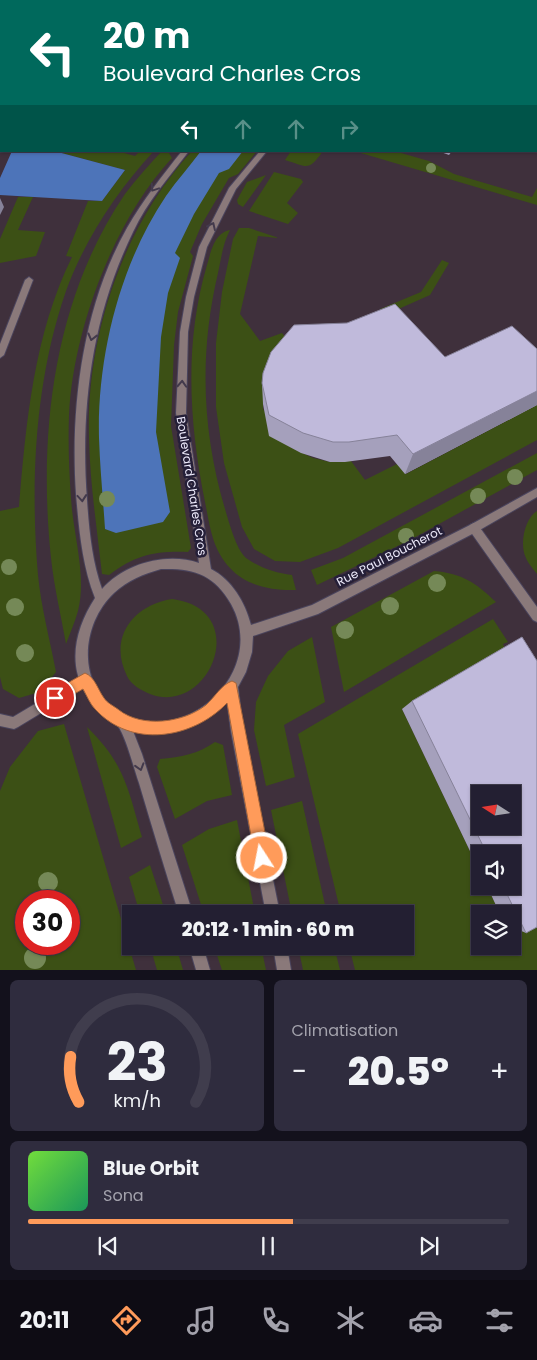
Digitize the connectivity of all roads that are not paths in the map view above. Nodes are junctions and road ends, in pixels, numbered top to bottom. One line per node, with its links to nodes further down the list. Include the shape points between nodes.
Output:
1 (185, 152): 8 (street, one-way to 8, via 162,177 121,244 91,341 79,407 81,494 91,576)
2 (263, 152): 7 (street, Boulevard Charles Cros, one-way to 2, via 181,413 184,332 203,247 233,188)
3 (29, 280): 4 (street)
4 (0, 355)
5 (537, 492): 6 (street, Rue Paul Boucherot)
6 (474, 528): 9 (street); 10 (street, Rue Paul Boucherot, via 314,610)
7 (206, 571): 8 (street, Boulevard Charles Cros, via 184,564 162,564 139,570 118,581); 10 (street, Boulevard Charles Cros, via 226,586 240,606)
8 (101, 599): 11 (street, Boulevard Charles Cros, via 86,624 81,652)
9 (537, 616)
10 (247, 632): 12 (street, Boulevard Charles Cros, via 244,661)
11 (85, 680): 13 (street, via 14,723); 14 (street, Boulevard Charles Cros, via 100,704)
12 (232, 688): 14 (street, Boulevard Charles Cros, via 210,710 182,725 152,729); 16 (street, via 237,732)
13 (0, 720)
14 (123, 722): 15 (street, one-way to 15)
15 (183, 905)
16 (271, 905)
17 (199, 955): 19 (street)
18 (282, 955): 20 (street)
19 (203, 970)
20 (284, 970)

